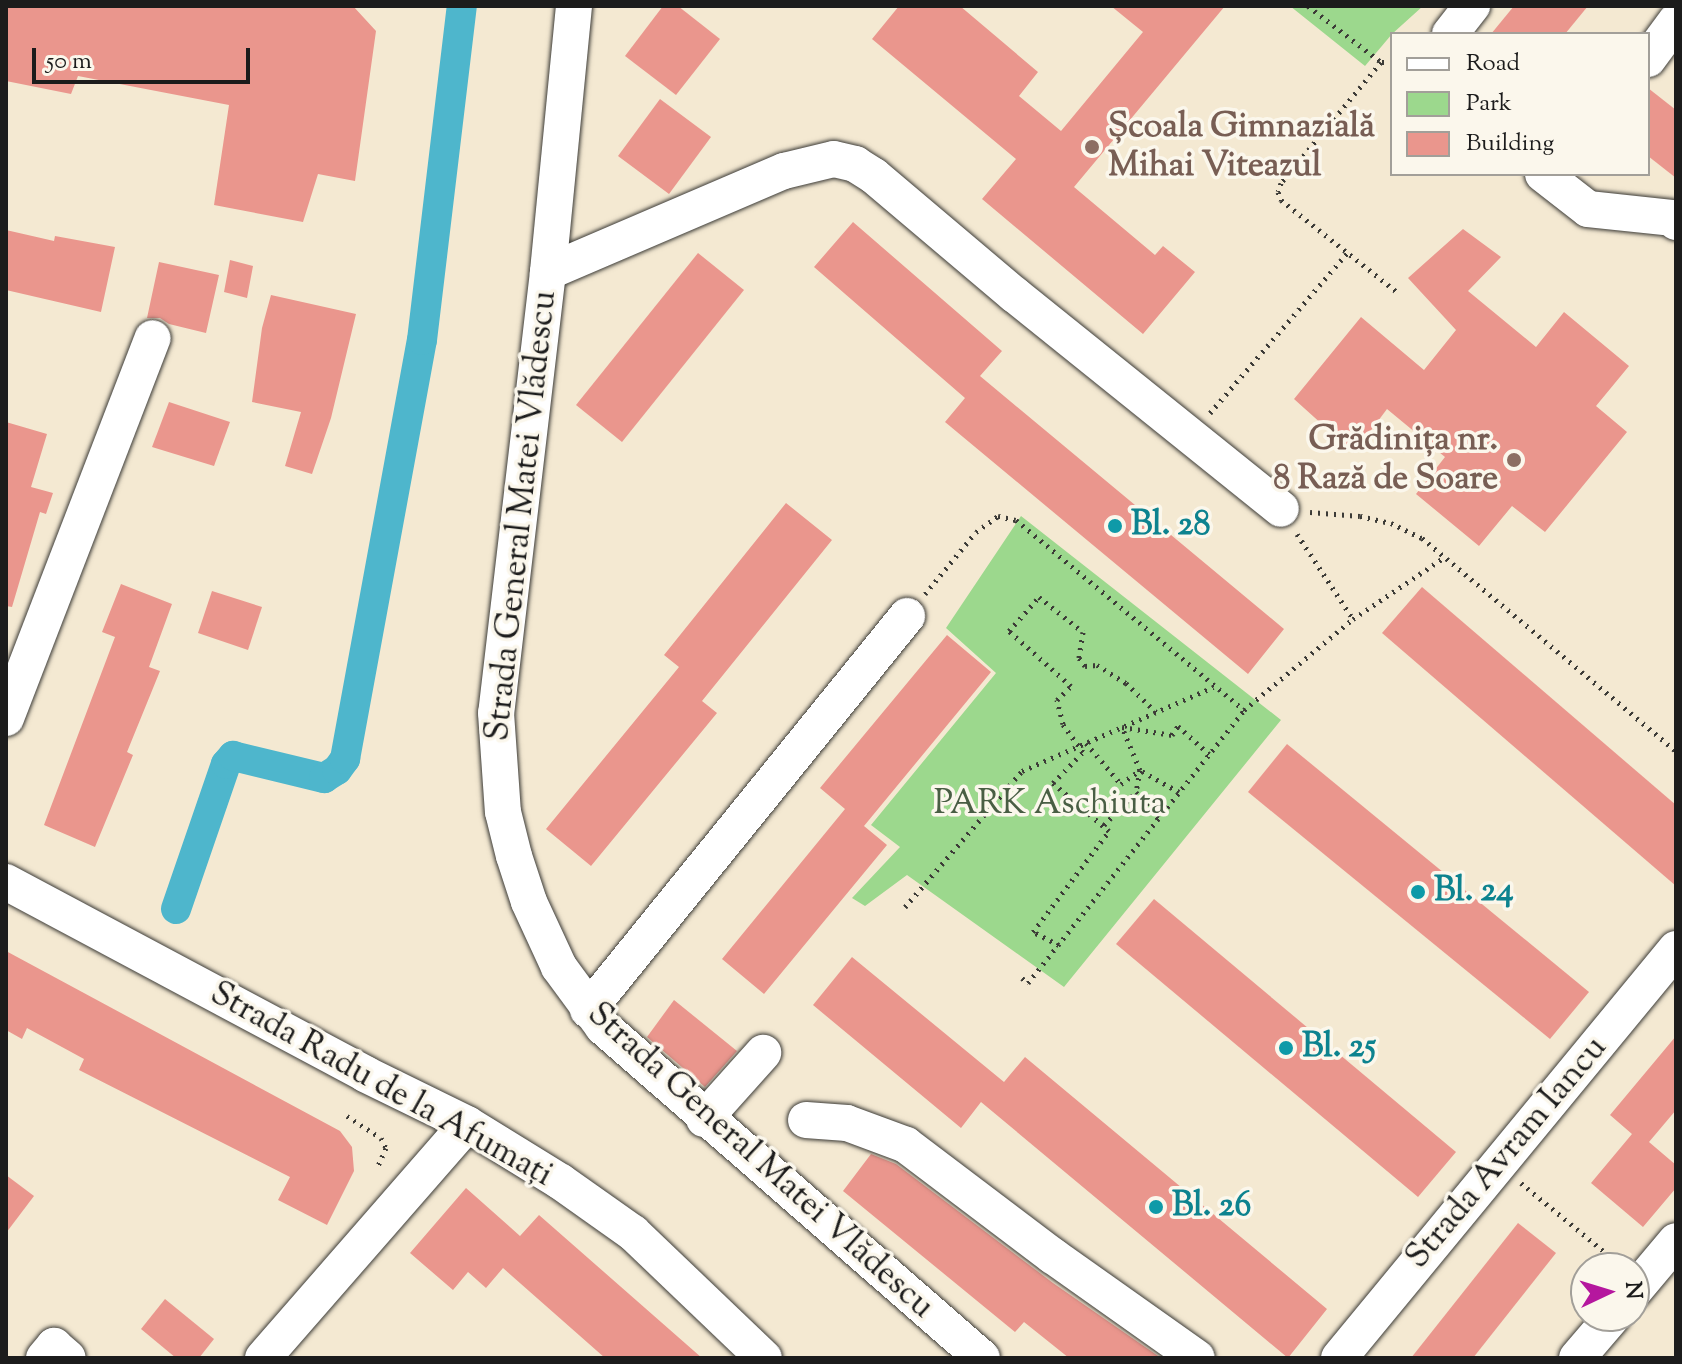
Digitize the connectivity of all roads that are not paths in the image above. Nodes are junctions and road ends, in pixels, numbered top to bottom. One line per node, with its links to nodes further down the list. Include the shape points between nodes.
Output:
1 (574, 6): 8 (street, Strada General Matei Vlădescu)
2 (1472, 6): 4 (street)
3 (1676, 21): 5 (street)
4 (1452, 32)
5 (1650, 56)
6 (1552, 177): 7 (street, via 1588,209)
7 (1676, 222)
8 (548, 272): 10 (street, via 784,171 834,159 855,164); 15 (street, Strada General Matei Vlădescu, via 496,713 497,763 503,812 529,902 559,967)
9 (153, 338): 12 (street)
10 (1281, 509)
11 (907, 616): 15 (street)
12 (6, 718)
13 (6, 882): 19 (street, Strada Radu de la Afumați)
14 (1676, 949): 30 (street, Strada Avram Iancu)
15 (588, 1010): 17 (street, Strada General Matei Vlădescu)
16 (763, 1053): 17 (street)
17 (704, 1119): 28 (street, Strada General Matei Vlădescu)
18 (806, 1120): 29 (street, via 847,1123 906,1145)
19 (467, 1124): 26 (street); 27 (street, Strada Radu de la Afumați, via 633,1233)
20 (1676, 1241): 21 (street)
21 (1650, 1272)
22 (1601, 1332): 23 (street)
23 (1583, 1356)
24 (44, 1358): 25 (street, via 54,1346)
25 (68, 1358)
26 (263, 1358)
27 (764, 1358)
28 (982, 1358)
29 (1197, 1358)
30 (1339, 1358)

